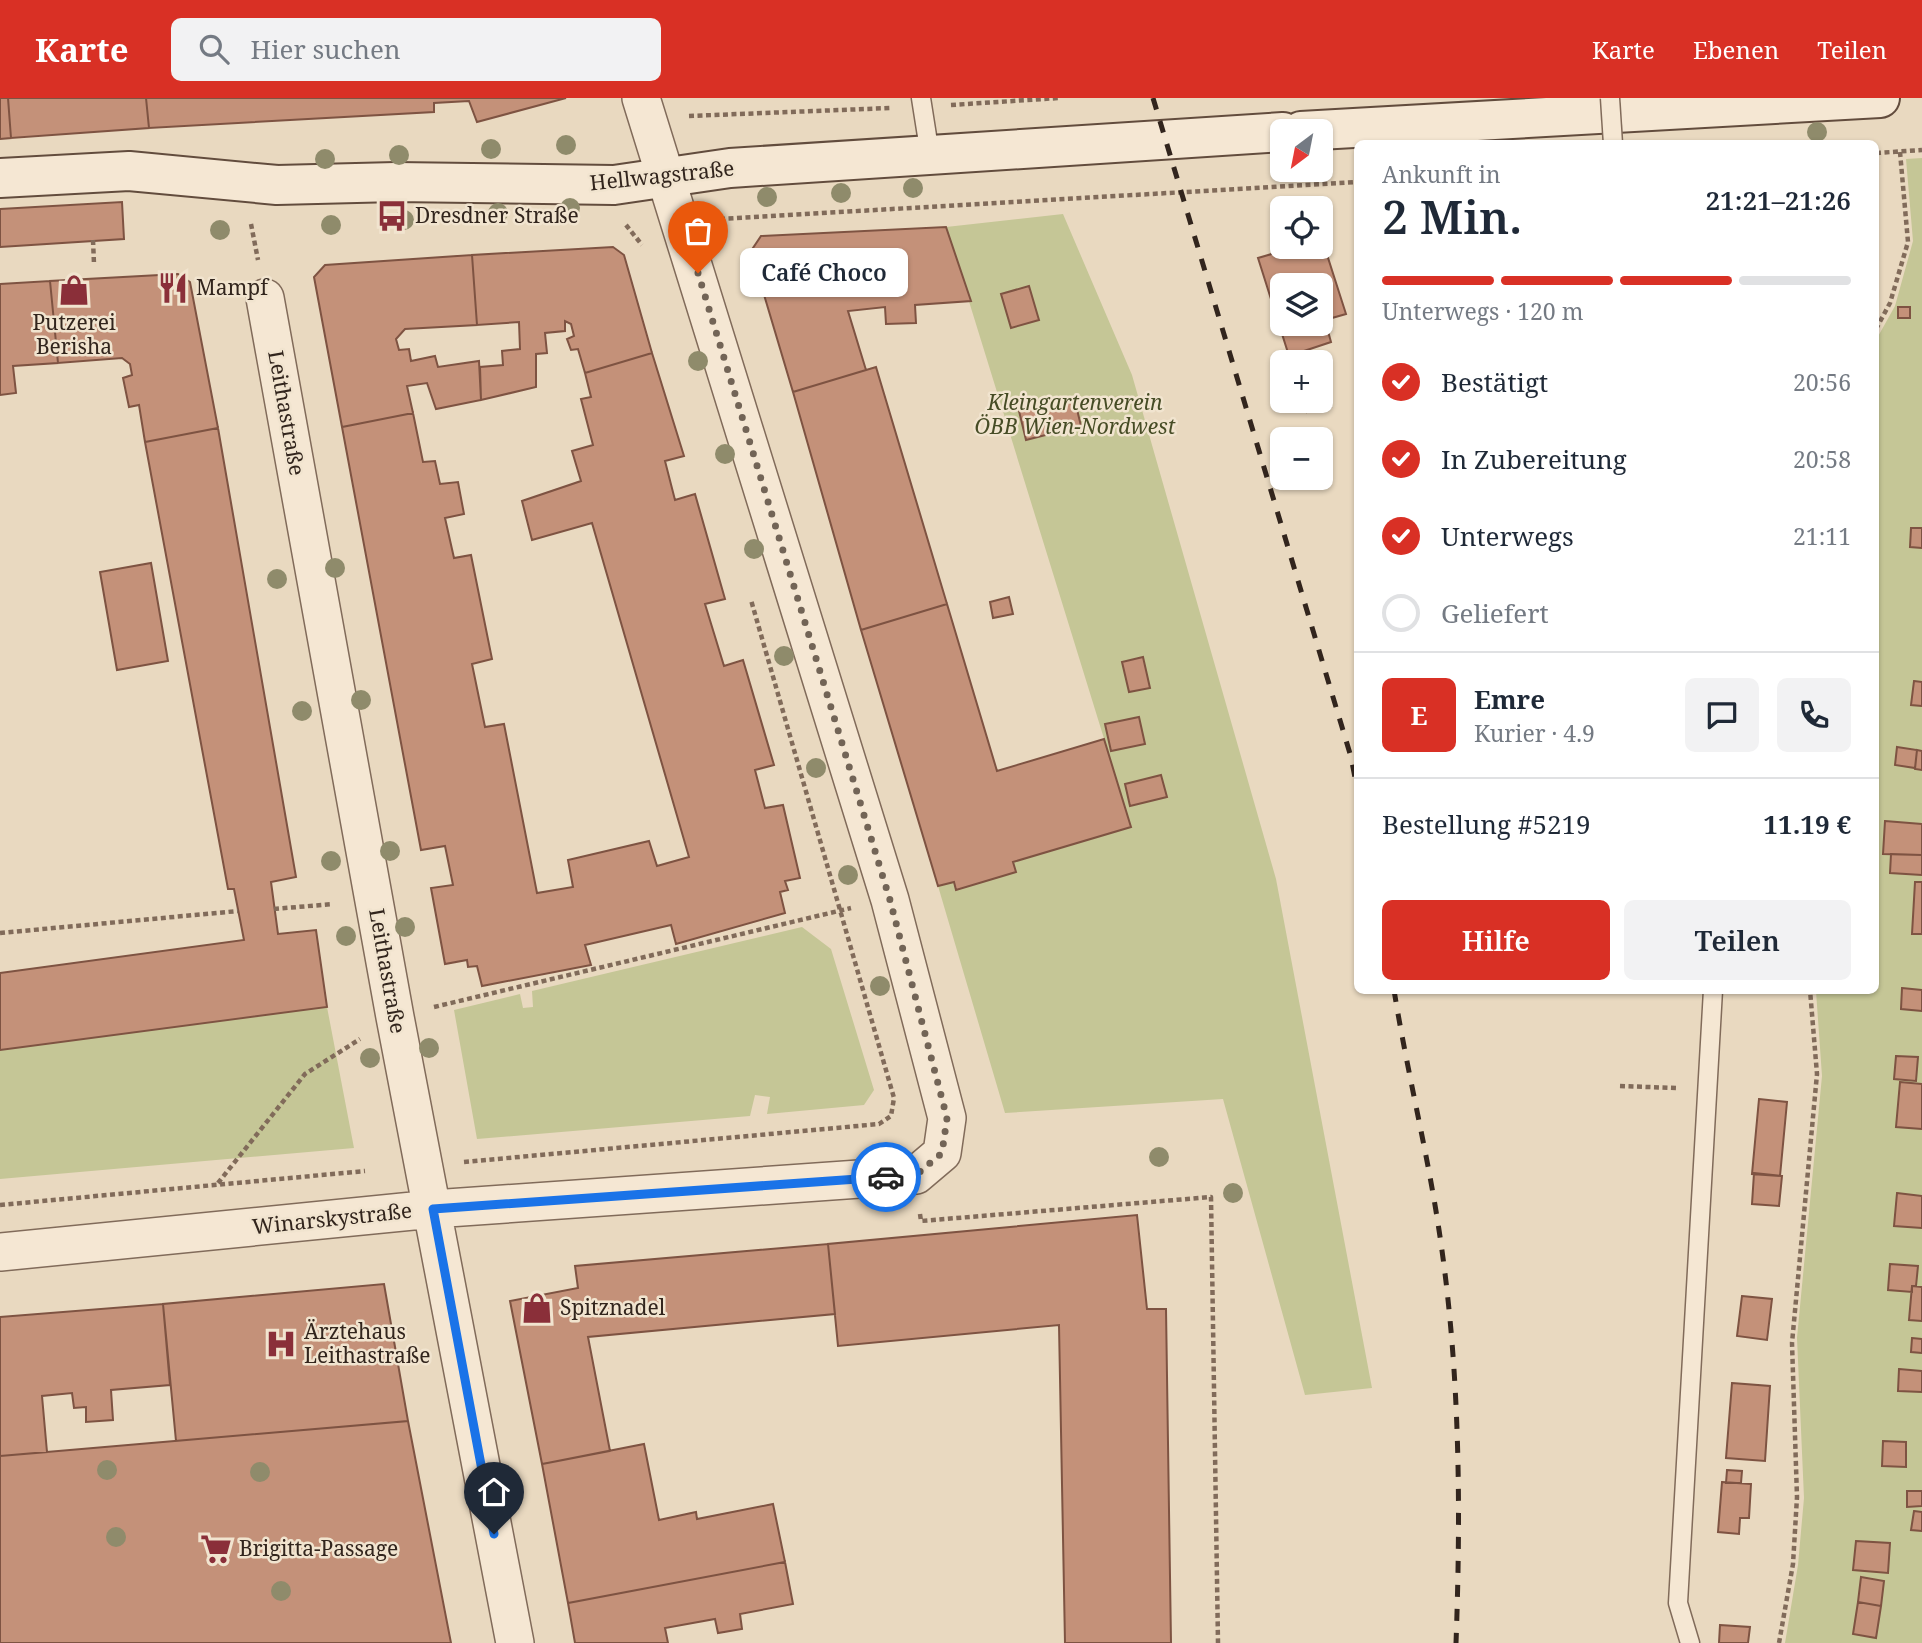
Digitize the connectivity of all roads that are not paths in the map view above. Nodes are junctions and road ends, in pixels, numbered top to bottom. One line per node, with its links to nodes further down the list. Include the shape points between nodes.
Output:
1 (1610, 98): 7 (lane, bridge)
2 (1880, 98): 5 (street)
3 (921, 102): 8 (lane)
4 (644, 108): 9 (street)
5 (1334, 129)
6 (1270, 133): 8 (street, Hellwagstraße)
7 (1613, 140)
8 (930, 155): 9 (street, Hellwagstraße, via 730,168)
9 (667, 177): 10 (street, Hellwagstraße, via 614,185 396,182 277,186 129,171); 13 (street, Winarskystraße, via 890,900 947,1118 942,1153 916,1175)
10 (0, 178)
11 (265, 298): 13 (street, Leithastraße)
12 (1713, 994): 16 (lane, via 1678,1603)
13 (433, 1209): 14 (street, Winarskystraße); 15 (street, Leithastraße)
14 (0, 1252)
15 (515, 1643)
16 (1689, 1643)

